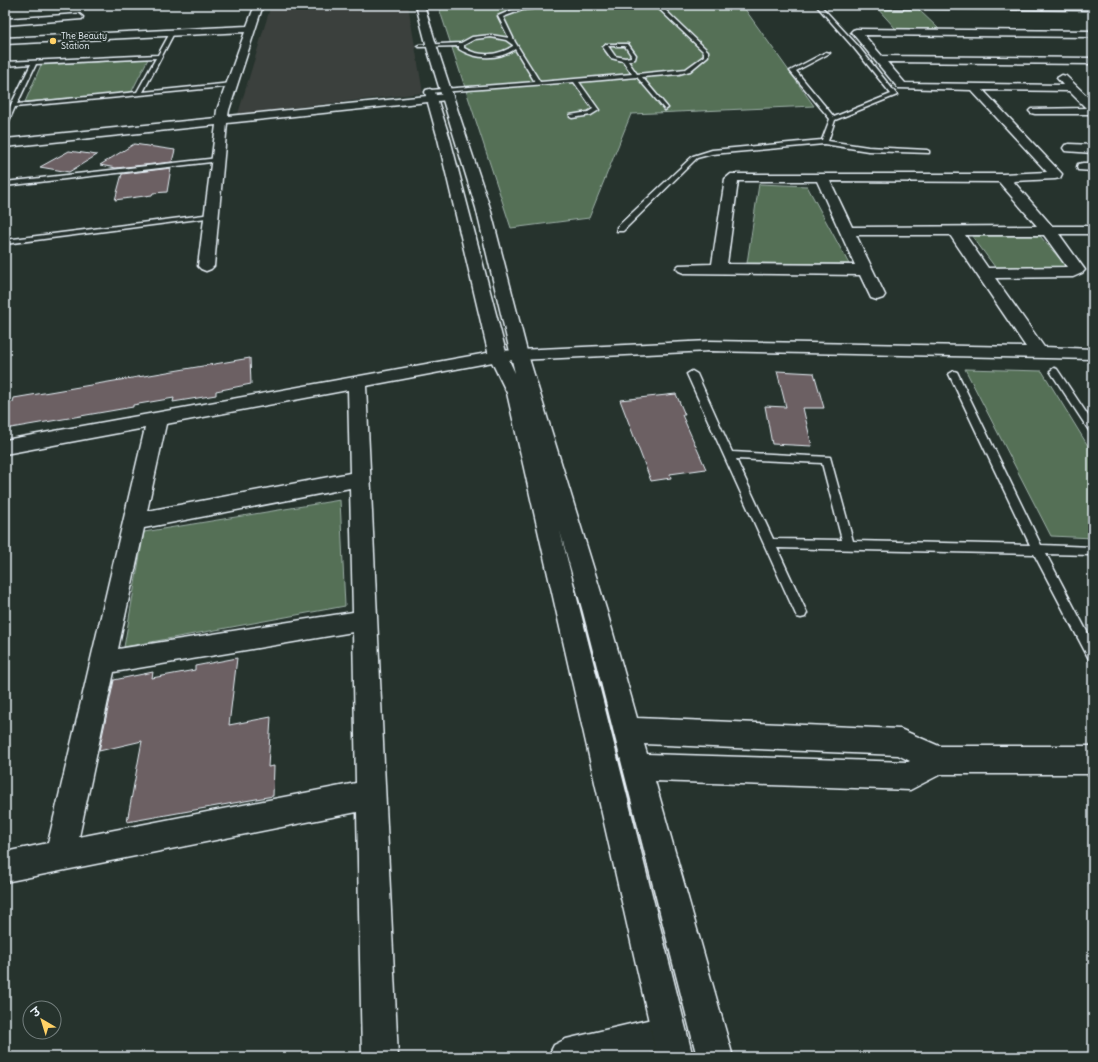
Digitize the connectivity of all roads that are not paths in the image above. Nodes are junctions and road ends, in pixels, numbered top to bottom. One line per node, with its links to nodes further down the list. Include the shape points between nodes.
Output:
1 (259, 5): 14 (street)
2 (410, 5): 23 (street)
3 (420, 5): 23 (street)
4 (561, 5): 21 (lane, via 518,10 500,18)
5 (657, 5): 32 (lane, via 706,52 706,56 688,70)
6 (818, 5): 46 (lane, via 894,95)
7 (867, 5): 8 (street); 15 (street)
8 (922, 6): 9 (street); 17 (street)
9 (980, 6): 10 (street)
10 (1042, 6): 11 (street)
11 (1093, 7)
12 (25, 10): 13 (street)
13 (10, 21): 19 (street, via 82,14)
14 (251, 29): 16 (street); 35 (street)
15 (892, 32): 17 (street); 26 (street, via 856,32)
16 (172, 33): 19 (street); 25 (lane)
17 (949, 33): 18 (street)
18 (1093, 34)
19 (62, 38): 20 (street)
20 (5, 41)
21 (514, 43): 22 (lane, via 500,37 482,37 467,40); 22 (lane, via 515,47 511,50 496,54 478,55); 34 (lane)
22 (462, 46): 23 (lane)
23 (426, 49): 39 (street)
24 (828, 53): 46 (lane, via 793,71)
25 (160, 56): 30 (lane); 38 (lane)
26 (879, 59): 28 (street); 36 (street, via 902,86)
27 (625, 60): 27 (lane, via 613,57 605,47 626,45 634,55 633,58); 32 (lane)
28 (1044, 61): 29 (street); 37 (street)
29 (1093, 61)
30 (34, 63): 31 (lane); 40 (lane)
31 (5, 64)
32 (638, 76): 33 (lane); 41 (lane)
33 (576, 81): 34 (lane); 45 (lane, via 596,110 589,114)
34 (538, 84): 39 (lane)
35 (232, 85): 38 (lane); 47 (street)
36 (974, 87): 37 (street); 56 (street, via 1056,174 1053,177)
37 (1073, 88): 42 (street)
38 (139, 94): 40 (lane)
39 (439, 94): 47 (street); 73 (street, via 483,208)
40 (13, 106): 48 (lane)
41 (665, 108)
42 (1093, 108)
43 (1035, 111): 44 (street)
44 (1093, 111)
45 (572, 116)
46 (833, 119): 49 (lane)
47 (222, 120): 50 (street); 54 (street)
48 (5, 123)
49 (824, 142): 53 (lane, via 868,149); 59 (lane, via 712,152 696,157)
50 (5, 143)
51 (1069, 148): 52 (street)
52 (1093, 149)
53 (927, 152)
54 (218, 160): 57 (lane); 58 (street)
55 (822, 178): 56 (street); 62 (street); 67 (street, via 733,178)
56 (1003, 178): 60 (street)
57 (5, 184)
58 (212, 216): 64 (lane); 65 (street)
59 (620, 229)
60 (1048, 230): 61 (street); 63 (street); 69 (street, via 1077,268 1076,272)
61 (1093, 230)
62 (847, 231): 63 (street); 68 (street)
63 (955, 231): 69 (street)
64 (5, 242)
65 (206, 266)
66 (684, 268): 67 (street)
67 (719, 269): 68 (street)
68 (866, 270): 70 (street)
69 (984, 273): 71 (street)
70 (877, 295)
71 (1039, 353): 72 (street); 73 (street, via 710,346)
72 (1093, 354)
73 (509, 356): 77 (street); 92 (street, via 595,612); 99 (street)
74 (1054, 371): 79 (lane)
75 (692, 374): 81 (lane)
76 (954, 374): 86 (lane)
77 (357, 383): 78 (street); 82 (street)
78 (157, 419): 80 (street); 83 (street)
79 (1093, 430)
80 (5, 447)
81 (729, 455): 84 (lane); 85 (lane, via 826,460)
82 (360, 479): 83 (street); 89 (street)
83 (134, 522): 91 (street)
84 (769, 543): 85 (lane); 88 (lane)
85 (849, 545): 86 (lane)
86 (1038, 550): 87 (lane); 90 (lane)
87 (1093, 551)
88 (801, 613)
89 (365, 620): 91 (street); 96 (street)
90 (1093, 655)
91 (102, 664): 97 (street)
92 (627, 730): 93 (street, via 900,742); 95 (street)
93 (938, 760): 94 (street); 95 (street, via 910,776)
94 (1093, 760)
95 (637, 767): 102 (street)
96 (371, 795): 97 (street); 100 (street)
97 (60, 856): 98 (street)
98 (5, 867)
99 (672, 1044): 101 (street)
100 (380, 1057)
101 (566, 1057)
102 (715, 1057)

